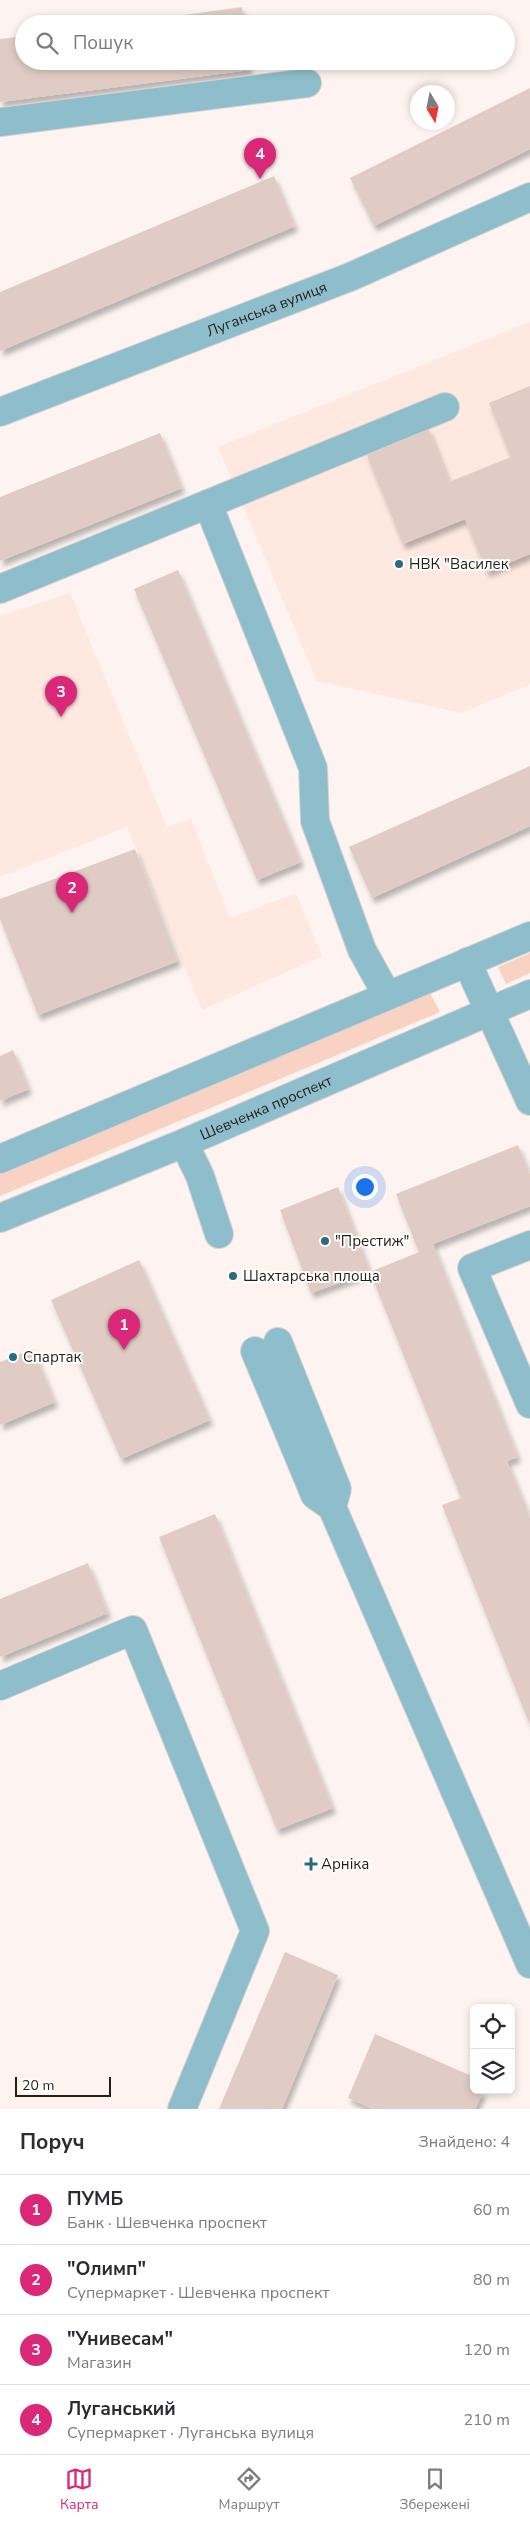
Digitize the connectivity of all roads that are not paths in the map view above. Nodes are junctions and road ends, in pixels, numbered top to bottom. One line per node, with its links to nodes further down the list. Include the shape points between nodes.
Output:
1 (307, 83): 2 (street)
2 (0, 122)
3 (530, 197): 5 (street, Луганська вулиця, via 350,277)
4 (445, 407): 6 (street)
5 (0, 412)
6 (208, 504): 7 (street); 11 (street, via 313,768 315,821 362,950)
7 (0, 589)
8 (530, 936): 9 (street)
9 (466, 962): 11 (street); 12 (street)
10 (530, 994): 12 (street, Шевченка проспект)
11 (387, 995): 15 (street)
12 (489, 1011): 13 (street); 14 (street, Шевченка проспект)
13 (530, 1102)
14 (184, 1143): 16 (street, Шевченка проспект); 17 (street, via 200,1176)
15 (0, 1159)
16 (0, 1218)
17 (219, 1234)
18 (530, 1245): 20 (street, via 472,1268)
19 (266, 1347): 22 (street, via 338,1489 332,1507)
20 (530, 1404)
21 (0, 1686): 23 (street, via 133,1630 255,1930)
22 (530, 1964)
23 (182, 2109)

